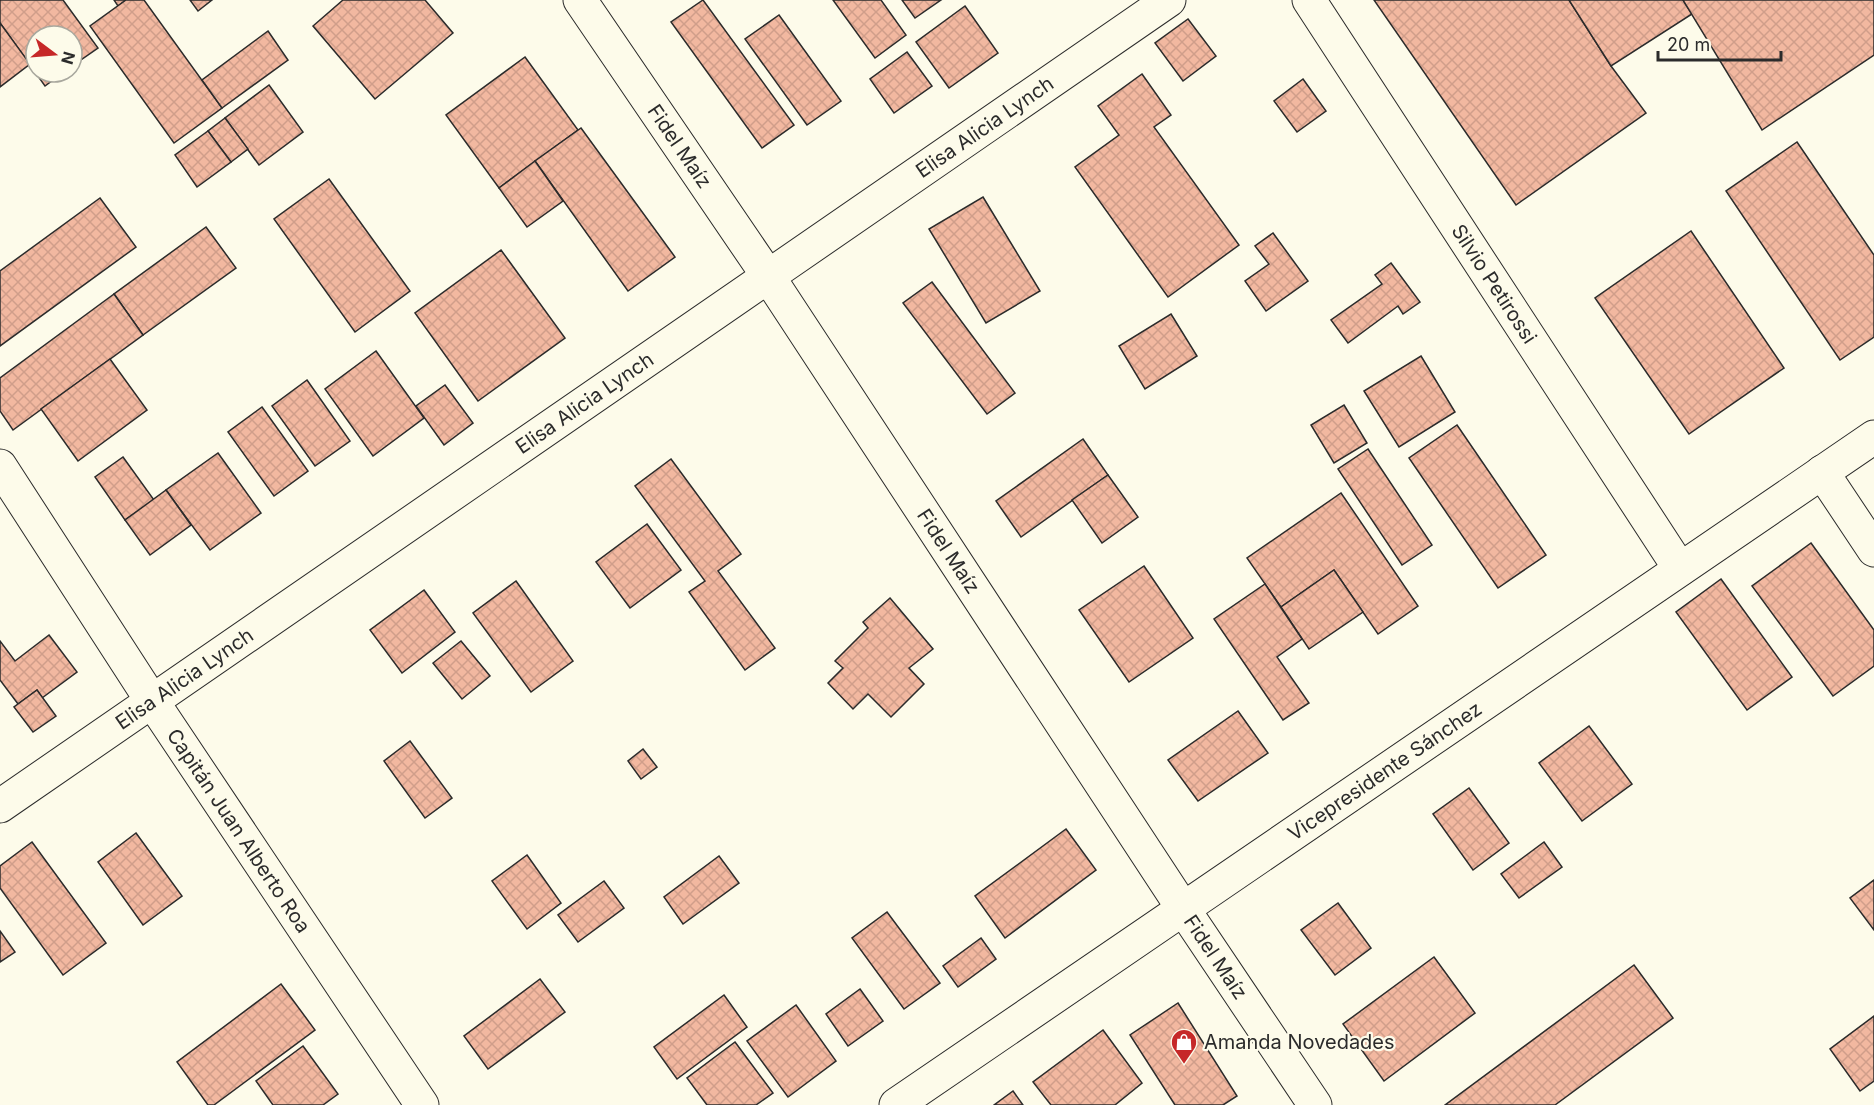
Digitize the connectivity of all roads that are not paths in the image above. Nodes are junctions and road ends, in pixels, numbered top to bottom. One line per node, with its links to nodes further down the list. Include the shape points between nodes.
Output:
1 (580, 0): 4 (street, Fidel Maíz)
2 (1169, 0): 4 (street, Elisa Alicia Lynch)
3 (1309, 0): 9 (street, Silvio Petirossi)
4 (768, 276): 10 (street, Elisa Alicia Lynch); 12 (street, Fidel Maíz)
5 (1874, 436): 7 (street, Vicepresidente Sánchez)
6 (0, 466): 10 (street, Capitán Juan Alberto Roa)
7 (1822, 472): 8 (street); 9 (street, Vicepresidente Sánchez)
8 (1874, 550)
9 (1680, 568): 12 (street, Vicepresidente Sánchez)
10 (152, 701): 11 (street, Elisa Alicia Lynch); 13 (street, Capitán Juan Alberto Roa)
11 (0, 806)
12 (1184, 910): 14 (street, Vicepresidente Sánchez); 15 (street, Fidel Maíz)
13 (422, 1105)
14 (896, 1105)
15 (1315, 1105)

